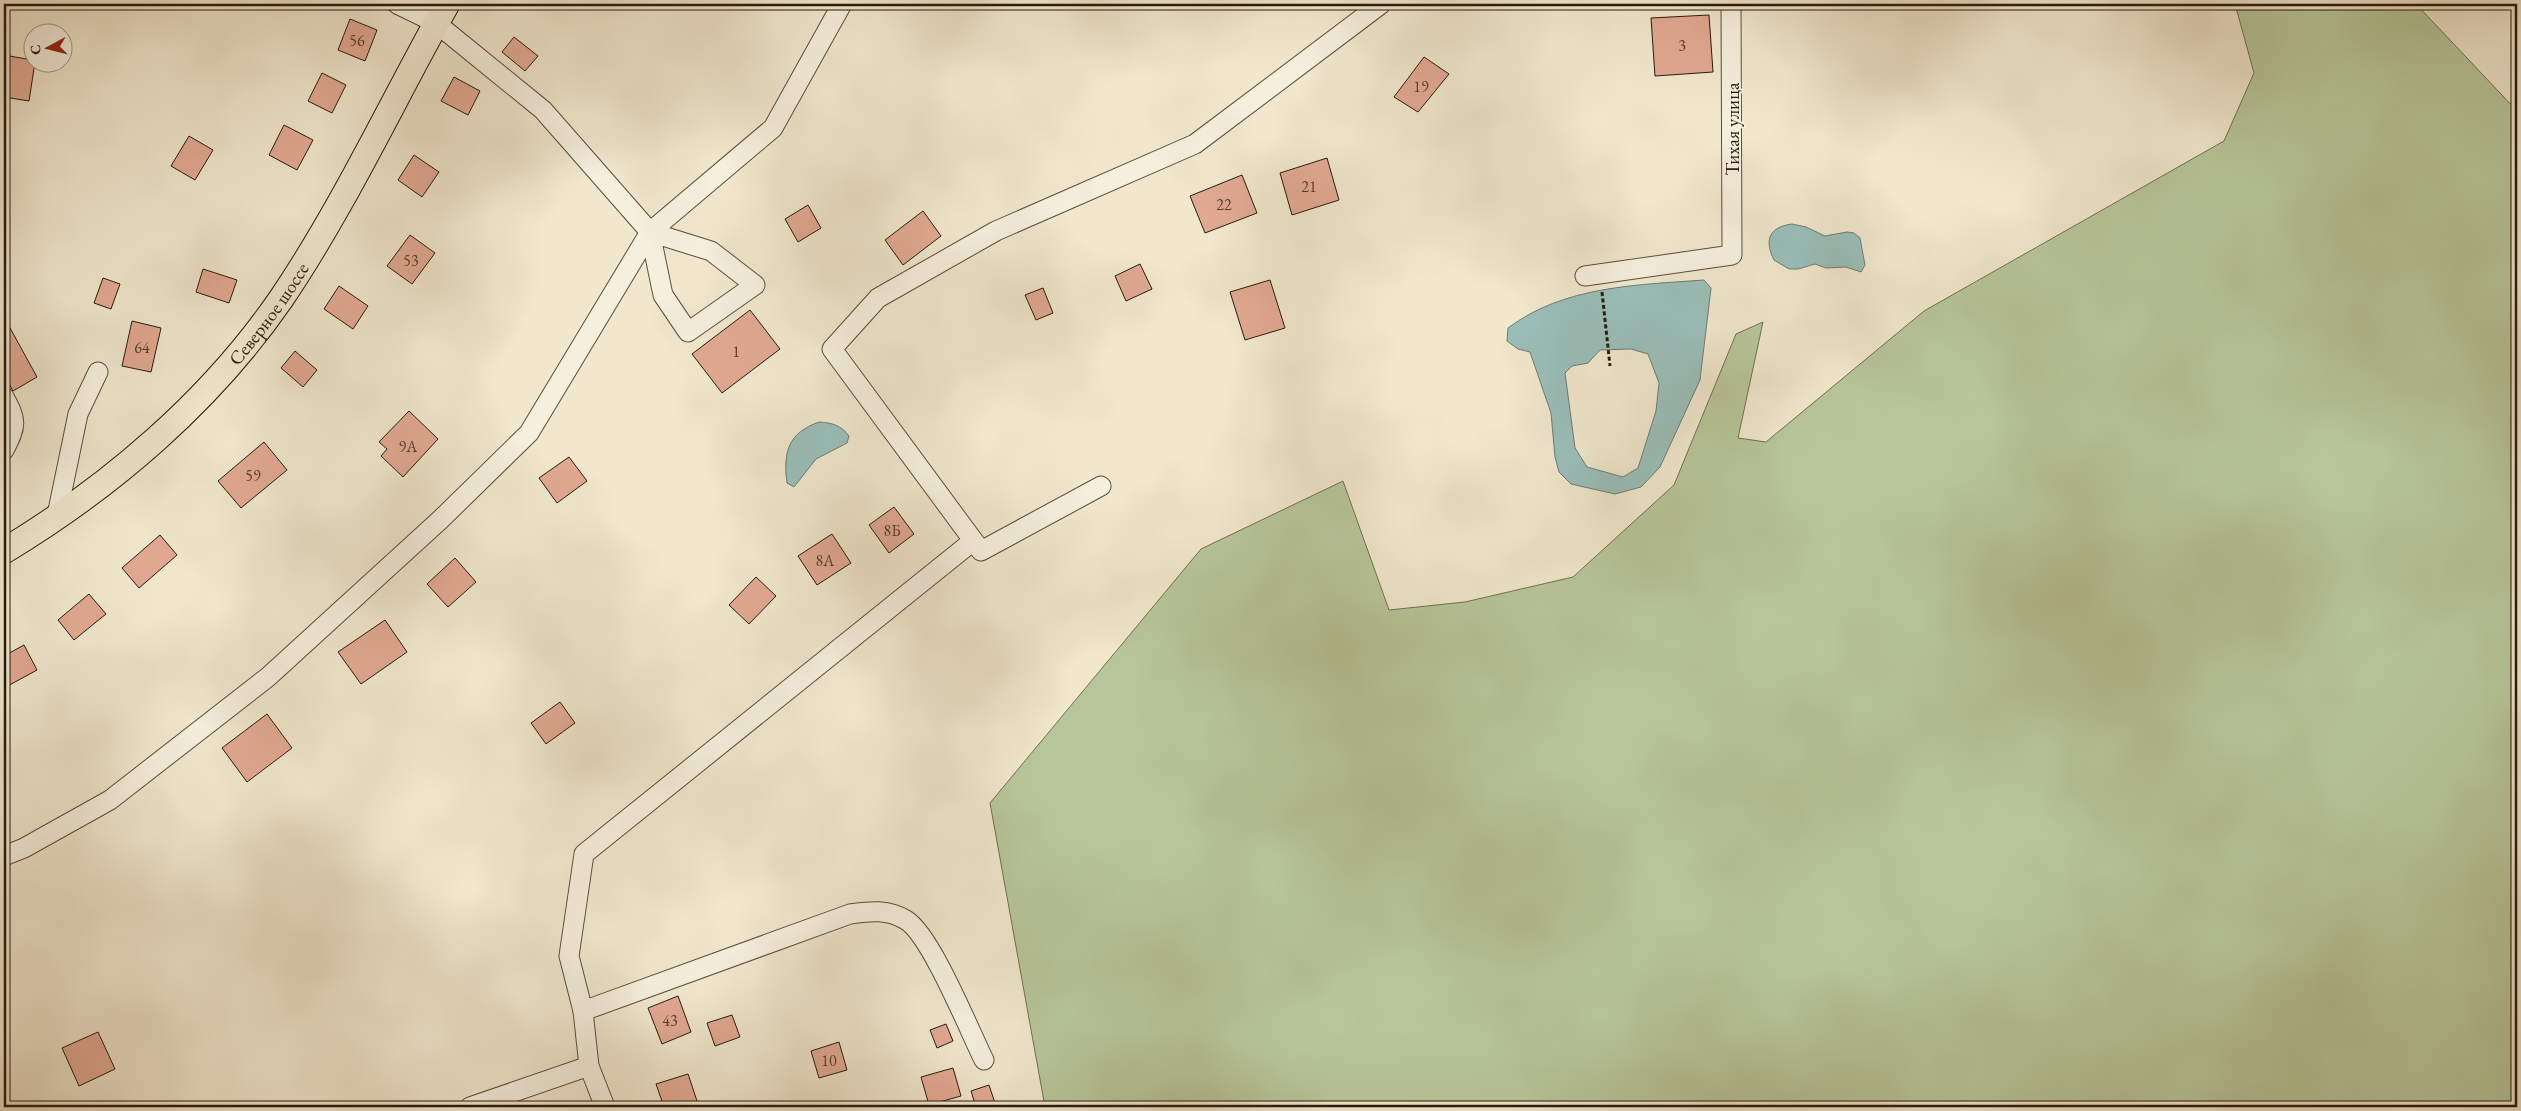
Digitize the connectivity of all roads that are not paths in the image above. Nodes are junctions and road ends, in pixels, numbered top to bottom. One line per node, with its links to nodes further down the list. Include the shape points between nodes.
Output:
1 (397, 4): 5 (street)
2 (842, 4): 6 (street, via 773,128)
3 (1381, 4): 13 (street, via 1195,144 996,231 878,298 832,349)
4 (1732, 4): 7 (street, Тихая улица, via 1732,255)
5 (442, 13): 6 (street, via 543,110); 12 (main road, Северное шоссе, via 333,215 280,300 225,370 154,442)
6 (650, 232): 6 (street, via 711,251 755,285 688,332 663,295); 15 (street, via 529,433 440,520 268,676 110,800)
7 (1592, 275)
8 (98, 372): 12 (street, via 78,414)
9 (4, 397): 10 (street, via 15,417 12,435)
10 (4, 450)
11 (1101, 486): 13 (street, via 981,551)
12 (56, 520): 14 (main road, Северное шоссе)
13 (973, 541): 16 (street, via 584,854 569,956)
14 (4, 551)
15 (4, 856)
16 (583, 1011): 17 (street, via 850,914 883,910 907,920 931,950); 18 (street)
17 (984, 1060)
18 (589, 1066): 19 (street); 20 (street)
19 (470, 1107)
20 (605, 1107)

